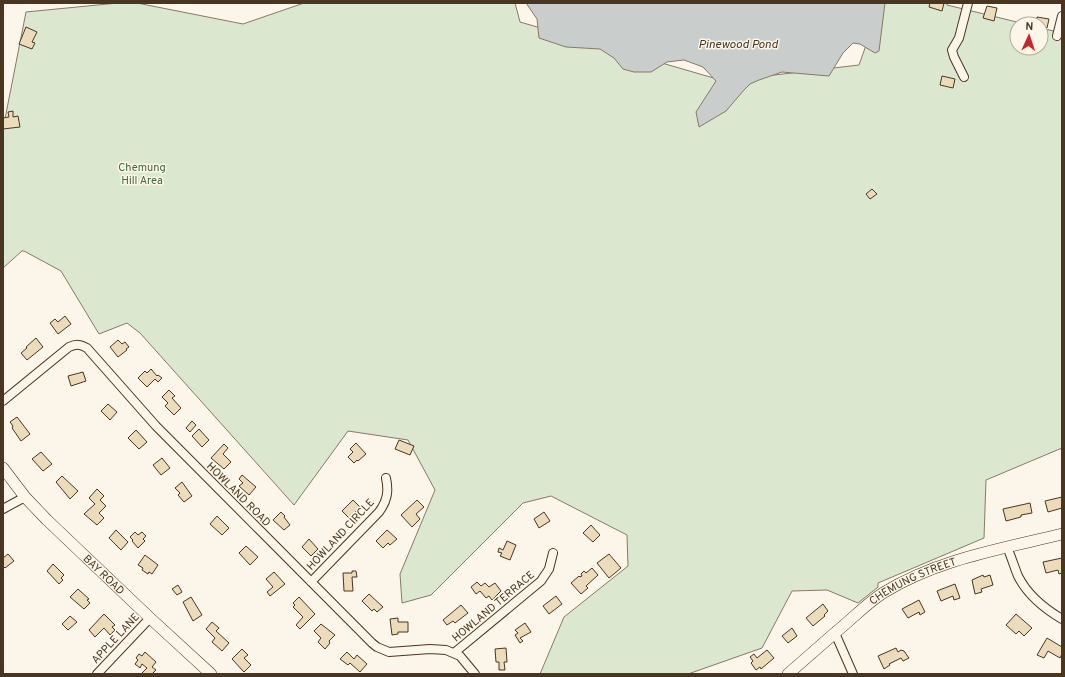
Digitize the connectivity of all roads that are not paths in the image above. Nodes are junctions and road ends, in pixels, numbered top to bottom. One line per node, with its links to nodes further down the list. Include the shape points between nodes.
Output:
1 (968, 3): 4 (street, via 959,38 952,50)
2 (1062, 16): 3 (street)
3 (1057, 36)
4 (964, 77)
5 (3, 400): 13 (street, HOWLAND ROAD, via 75,344 87,348 156,426)
6 (3, 468): 8 (street, BAY ROAD)
7 (386, 478): 13 (street, HOWLAND CIRCLE, via 388,487 385,504)
8 (25, 497): 9 (street); 14 (street, BAY ROAD)
9 (3, 509)
10 (1062, 534): 11 (street, CHEMUNG STREET)
11 (1007, 547): 15 (street, via 1019,576 1030,592); 16 (street, CHEMUNG STREET, via 941,565 908,579 874,600)
12 (553, 553): 17 (street, HOWLAND TERRACE, via 549,569 536,587)
13 (311, 582): 17 (street, HOWLAND ROAD, via 372,643 383,650 396,653 430,648)
14 (150, 618): 18 (street, APPLE LANE); 19 (street, BAY ROAD)
15 (1062, 619)
16 (835, 634): 21 (street, CHEMUNG STREET); 22 (street)
17 (454, 653): 20 (street, HOWLAND ROAD, via 464,660)
18 (97, 674)
19 (211, 674)
20 (475, 674)
21 (788, 674)
22 (853, 674)

